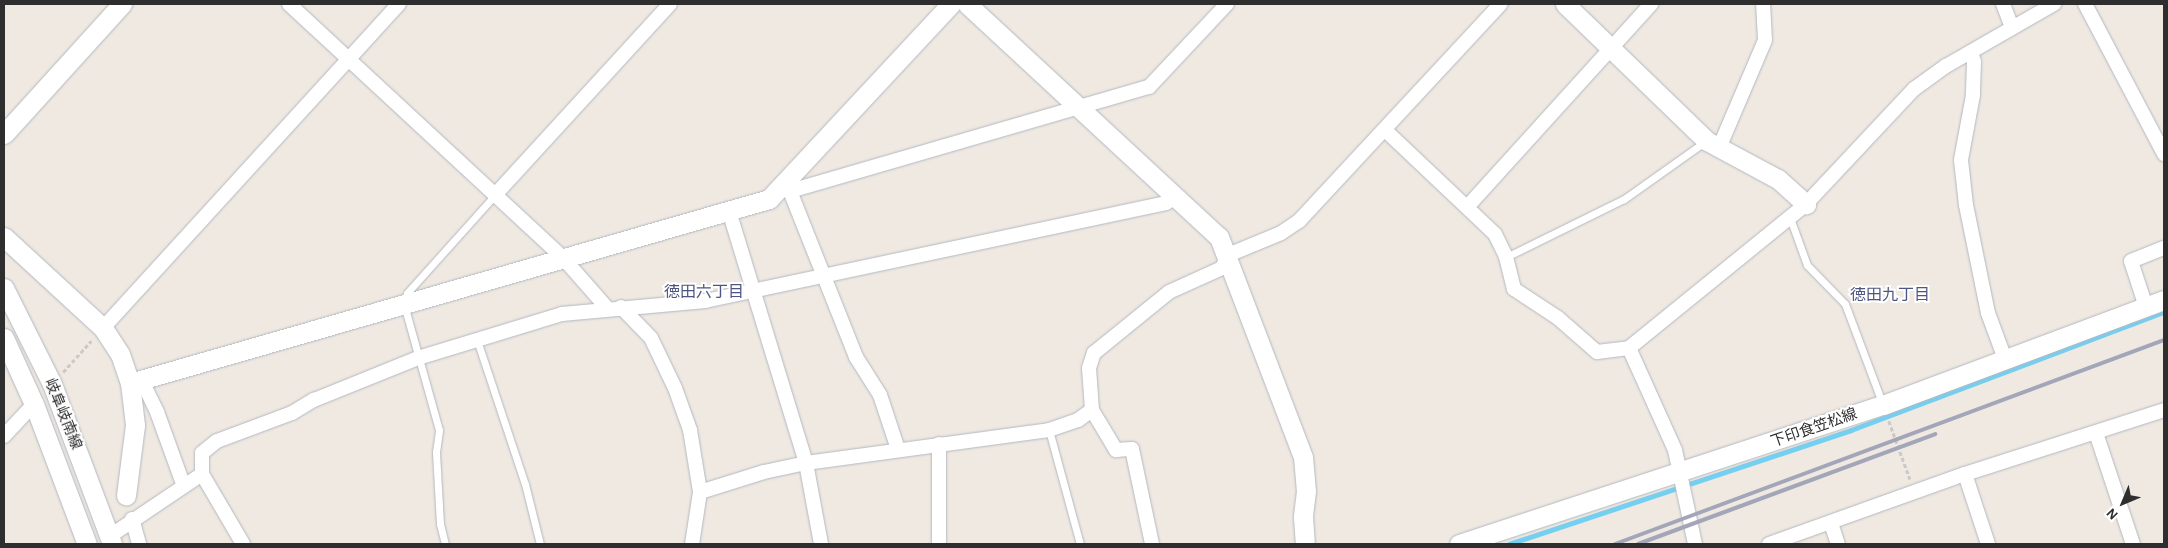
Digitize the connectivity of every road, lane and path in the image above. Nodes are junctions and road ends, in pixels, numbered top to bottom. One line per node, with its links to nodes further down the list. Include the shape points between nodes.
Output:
1 (122, 4): 21 (street)
2 (289, 4): 18 (street)
3 (399, 4): 18 (street)
4 (670, 4): 25 (street)
5 (951, 4): 24 (street)
6 (967, 4): 19 (street)
7 (1227, 4): 19 (street, via 1149,87)
8 (1500, 4): 20 (street)
9 (1565, 4): 16 (street)
10 (1651, 4): 16 (street)
11 (1763, 4): 22 (street, via 1765,40)
12 (2003, 4): 15 (street)
13 (2054, 4): 15 (street)
14 (2085, 4): 23 (street)
15 (2012, 27): 17 (street)
16 (1612, 46): 22 (street); 28 (street)
17 (1970, 52): 27 (street, via 1914,89); 48 (street, via 1974,62 1974,95 1961,160 1966,206 1986,305)
18 (348, 59): 25 (street); 43 (street)
19 (1080, 107): 24 (street); 26 (street)
20 (1384, 130): 28 (street); 33 (street, via 1299,221 1273,237)
21 (4, 134)
22 (1712, 144): 27 (street, via 1778,179); 34 (lane, via 1624,199)
23 (2164, 154)
24 (786, 189): 29 (street, via 769,199); 36 (street)
25 (495, 195): 35 (street); 40 (lane, via 407,293)
26 (1176, 196): 33 (street, via 1212,228); 36 (street, via 1166,202)
27 (1806, 204): 30 (street)
28 (1468, 206): 34 (street, via 1495,234)
29 (729, 211): 35 (street); 38 (street)
30 (1790, 218): 46 (street); 52 (lane, via 1806,264 1845,304)
31 (4, 237): 43 (street)
32 (2164, 248): 41 (street, via 2131,261)
33 (1228, 255): 53 (street, via 1222,268 1168,292 1094,353 1089,368); 81 (street, via 1302,457 1306,492 1303,517)
34 (1506, 257): 46 (street, via 1514,289 1558,318 1597,352)
35 (564, 259): 40 (street); 42 (street)
36 (823, 277): 38 (street); 59 (street, via 856,357 880,395)
37 (4, 288): 50 (street, 岐阜岐南線)
38 (754, 291): 42 (street, via 705,301); 60 (street)
39 (2164, 300): 41 (street, 下印食笠松線)
40 (404, 305): 47 (lane); 49 (street)
41 (2146, 307): 48 (street, 下印食笠松線)
42 (614, 308): 45 (street, via 562,314); 65 (street, via 651,338 675,388 690,430)
43 (103, 328): 49 (street); 50 (path)
44 (4, 338): 51 (street, 岐阜岐南線)
45 (477, 340): 47 (street); 75 (lane, via 525,484)
46 (1628, 348): 63 (street, via 1675,450)
47 (418, 358): 61 (street, via 314,400 292,413 217,441 202,453); 74 (lane, via 439,430 436,452)
48 (2005, 359): 52 (street, 下印食笠松線)
49 (136, 381): 64 (street, via 158,412); 67 (street, via 135,425)
50 (52, 384): 70 (street, 岐阜岐南線)
51 (34, 404): 57 (street); 71 (street, 岐阜岐南線)
52 (1883, 405): 63 (street, 下印食笠松線); 66 (path)
53 (1092, 410): 55 (street, via 1078,420); 80 (street, via 1116,450 1132,449)
54 (2164, 410): 56 (street)
55 (1049, 430): 58 (street); 79 (lane)
56 (2096, 433): 62 (street); 87 (street)
57 (4, 436)
58 (939, 444): 59 (street); 78 (street)
59 (898, 449): 60 (street)
60 (806, 463): 65 (street); 77 (street)
61 (202, 474): 64 (street); 73 (street)
62 (1966, 474): 66 (street); 86 (street)
63 (1679, 478): 82 (street, 下印食笠松線); 83 (street)
64 (183, 484): 68 (street)
65 (700, 492): 76 (street)
66 (1916, 492): 69 (street)
67 (126, 495)
68 (132, 519): 70 (street); 72 (street)
69 (1831, 523): 84 (street); 85 (street)
70 (111, 540)
71 (87, 544)
72 (139, 544)
73 (243, 544)
74 (445, 544)
75 (540, 544)
76 (692, 544)
77 (821, 544)
78 (939, 544)
79 (1080, 544)
80 (1152, 544)
81 (1305, 544)
82 (1460, 544)
83 (1695, 544)
84 (1769, 544)
85 (1838, 544)
86 (1988, 544)
87 (2133, 544)

